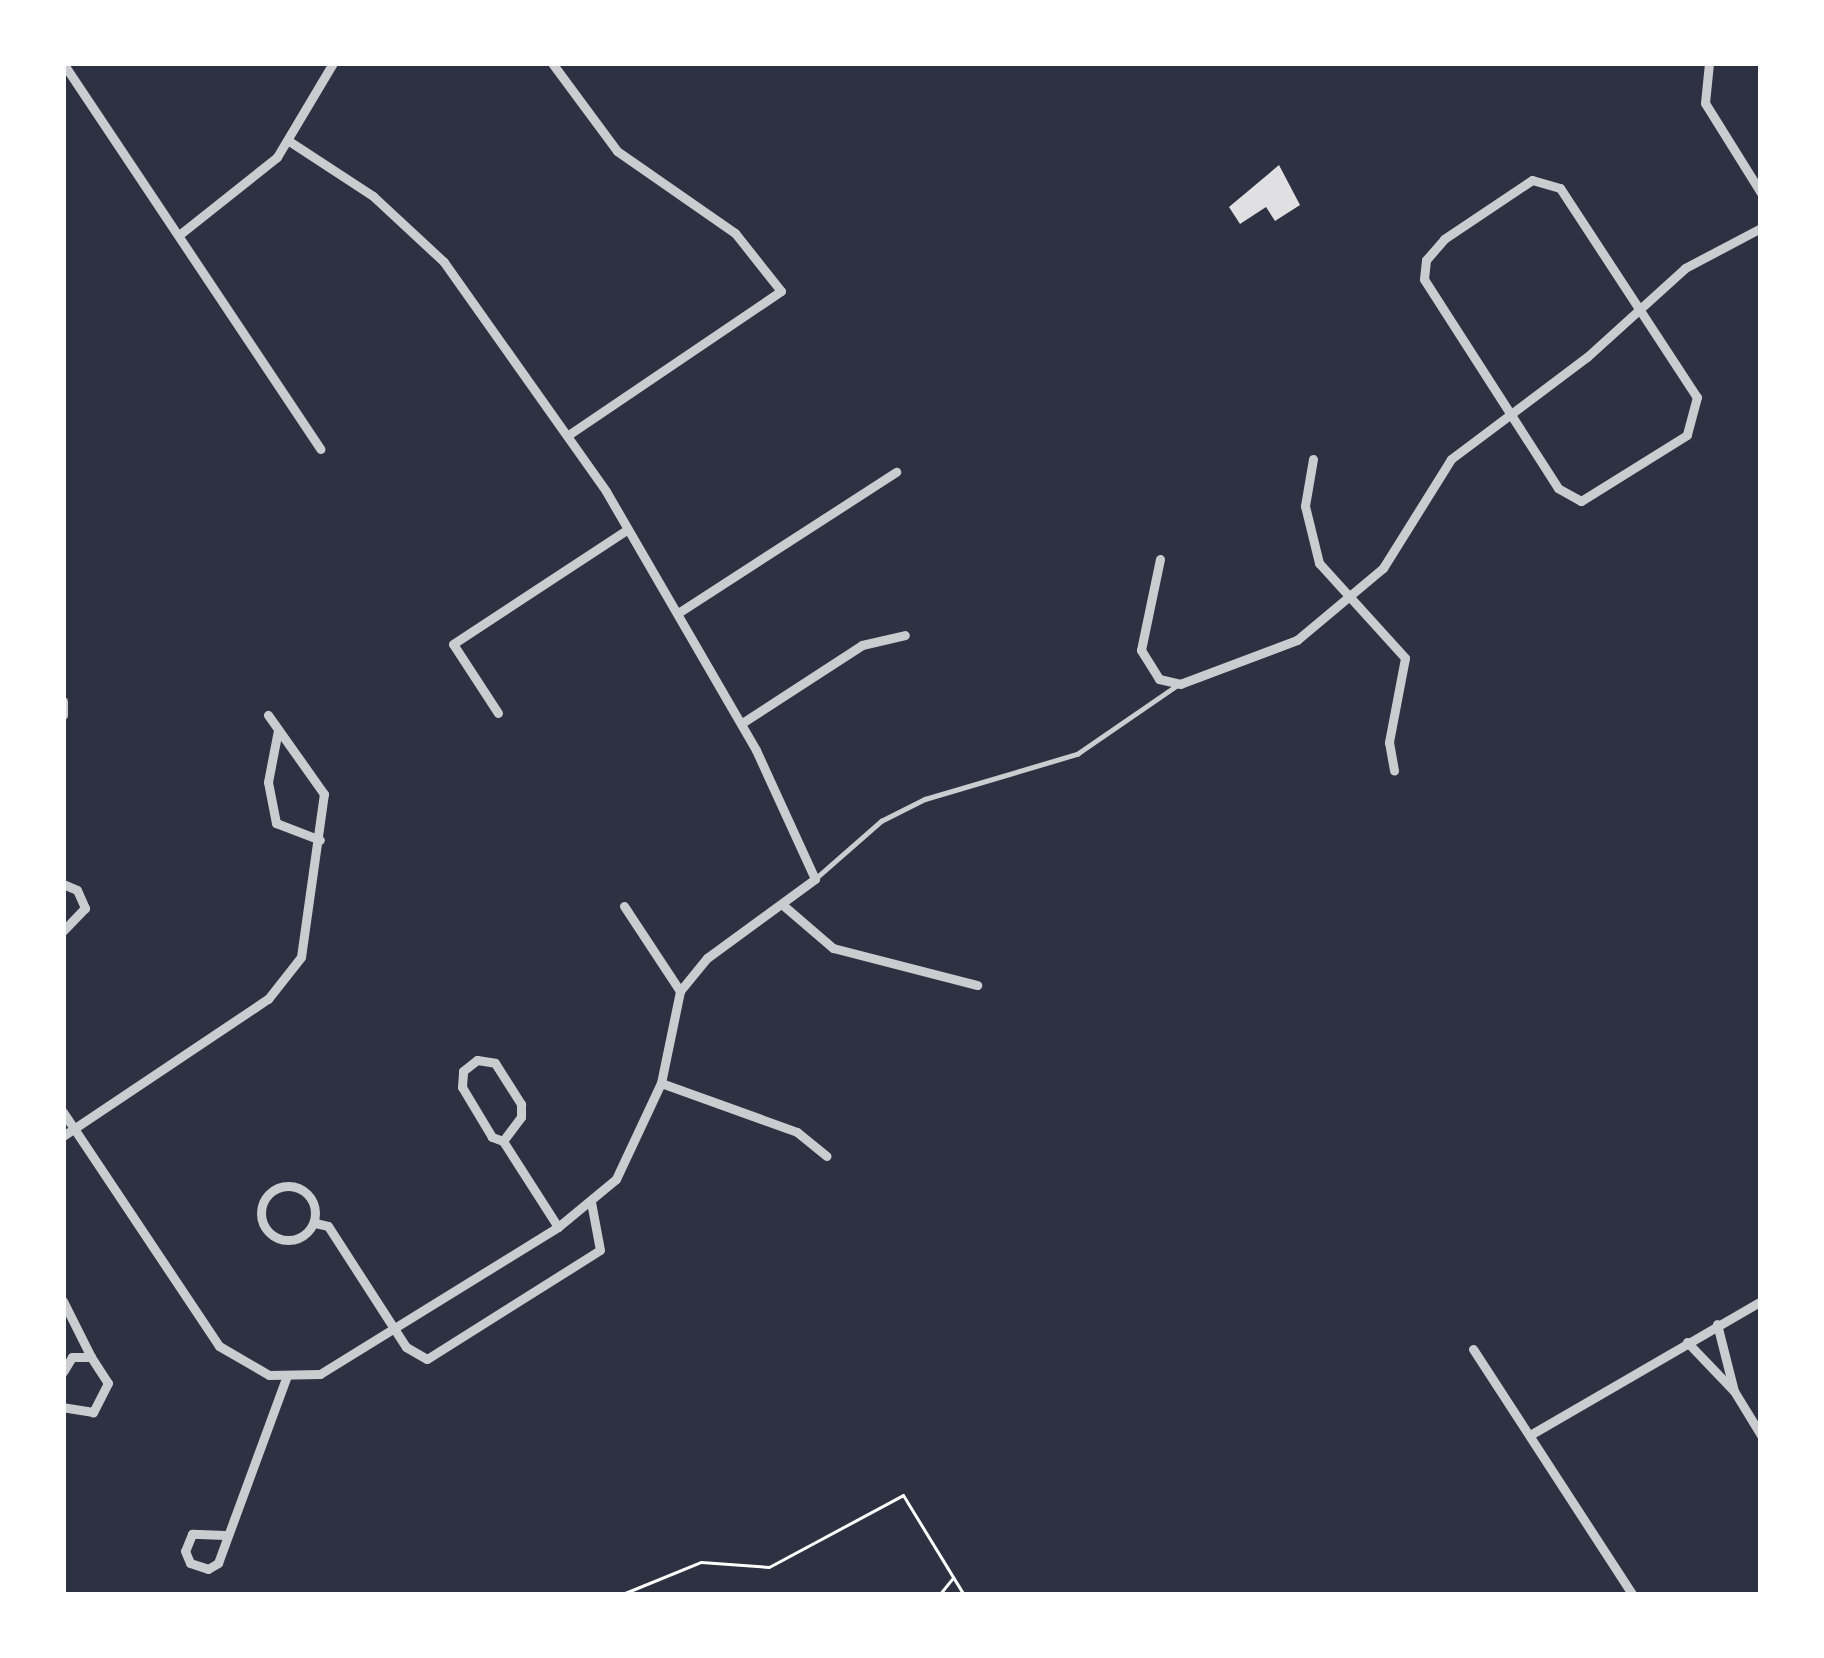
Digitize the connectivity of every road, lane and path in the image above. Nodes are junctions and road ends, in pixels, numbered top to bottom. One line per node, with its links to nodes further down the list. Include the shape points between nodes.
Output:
1 (63, 63): 8 (street)
2 (333, 63): 5 (street)
3 (552, 63): 11 (street, via 617,152 736,233 781,291)
4 (1707, 66): 6 (street, via 1705,104)
5 (289, 141): 8 (street, via 256,178); 11 (street, via 414,229)
6 (1761, 193)
7 (1761, 228): 9 (street, via 1699,259)
8 (178, 236): 12 (street)
9 (1640, 308): 10 (street); 10 (street, via 1690,380 1697,411 1676,443 1591,499 1570,500); 10 (street, via 1560,188 1545,179 1496,200 1432,251 1424,270 1435,303)
10 (1509, 410): 17 (street, via 1435,476 1393,554)
11 (568, 436): 15 (street)
12 (320, 449)
13 (1313, 459): 17 (street, via 1308,530 1319,563)
14 (896, 472): 18 (street)
15 (628, 529): 18 (street); 22 (street, via 453,644)
16 (1160, 559): 20 (street, via 1142,650 1159,679)
17 (1350, 602): 20 (street, via 1297,640); 27 (street, via 1406,658 1389,742)
18 (678, 613): 25 (street)
19 (904, 635): 25 (street, via 862,645)
20 (1180, 684): 29 (lane, via 1077,754 926,799 881,821)
21 (63, 701): 23 (street)
22 (498, 713)
23 (63, 715)
24 (268, 716): 26 (street)
25 (742, 723): 29 (street)
26 (278, 730): 28 (street, via 324,794); 28 (street, via 268,782 276,824)
27 (1394, 771)
28 (320, 840): 38 (street, via 308,940 281,986)
29 (815, 879): 32 (street)
30 (63, 884): 33 (street, via 85,908)
31 (623, 906): 35 (street)
32 (784, 906): 34 (street, via 833,948); 35 (street, via 706,958)
33 (63, 931)
34 (977, 985)
35 (680, 991): 36 (street)
36 (661, 1083): 41 (street, via 796,1132); 42 (street, via 628,1166)
37 (63, 1112): 38 (street)
38 (74, 1129): 39 (street); 53 (street, via 219,1346 259,1372)
39 (63, 1136)
40 (503, 1142): 40 (street, via 521,1104 495,1063 477,1060 462,1088); 44 (street)
41 (827, 1156)
42 (591, 1202): 44 (street); 48 (street, via 602,1240 577,1267 427,1359 414,1356)
43 (315, 1223): 43 (street, via 296,1239 279,1238 261,1219 263,1201 284,1185 302,1189 314,1202); 48 (street, via 328,1226)
44 (558, 1227): 48 (street)
45 (1760, 1299): 47 (street)
46 (63, 1300): 51 (street)
47 (1717, 1324): 49 (street); 54 (street)
48 (397, 1328): 53 (street, via 335,1369)
49 (1687, 1342): 54 (street); 56 (street)
50 (1473, 1348): 56 (street)
51 (91, 1357): 52 (street, via 73,1357); 55 (street, via 106,1371 99,1405 85,1415)
52 (63, 1372)
53 (286, 1378): 58 (street)
54 (1734, 1391): 57 (street)
55 (63, 1407)
56 (1530, 1435): 63 (street)
57 (1761, 1435)
58 (225, 1535): 58 (street, via 192,1534 190,1563 214,1567)
59 (954, 1577): 60 (path, via 903,1495 769,1567 701,1562); 61 (path); 62 (path)
60 (620, 1595)
61 (939, 1595)
62 (964, 1595)
63 (1633, 1595)

